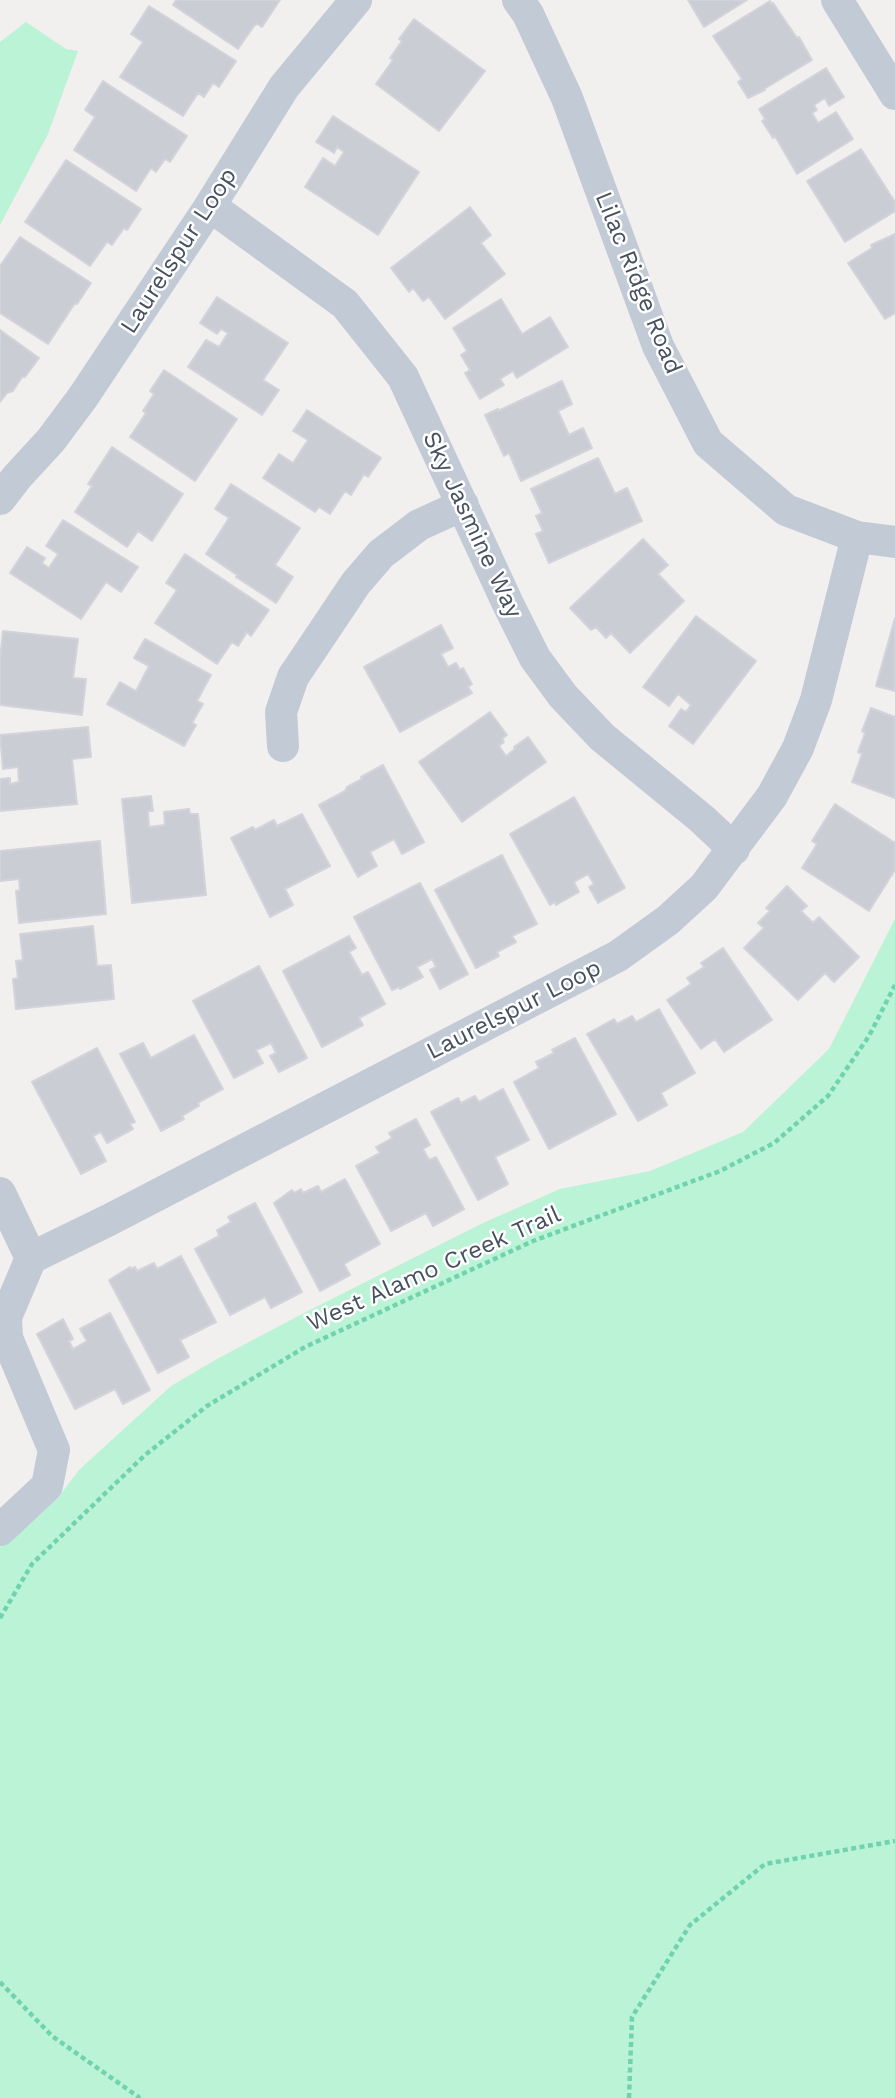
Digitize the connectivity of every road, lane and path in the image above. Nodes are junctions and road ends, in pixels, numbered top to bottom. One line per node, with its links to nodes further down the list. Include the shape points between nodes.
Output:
1 (356, 0): 5 (street, Laurelspur Loop, via 284,87)
2 (518, 0): 8 (street, Lilac Ridge Road, via 567,98 658,346 708,443 786,510)
3 (837, 0): 4 (street)
4 (895, 94)
5 (210, 206): 6 (street, Laurelspur Loop, via 83,397); 7 (street, Sky Jasmine Way, via 345,304 403,377)
6 (0, 499)
7 (463, 505): 10 (street, via 419,525 381,554 356,583 293,677 281,712); 11 (street, Sky Jasmine Way, via 535,658 563,696 602,737)
8 (858, 537): 9 (street, Lilac Ridge Road); 11 (street, Laurelspur Loop, via 816,700 798,748 772,796)
9 (895, 542)
10 (283, 747)
11 (734, 849): 14 (street, Laurelspur Loop, via 704,887 618,956)
12 (895, 985): 16 (path, West Alamo Creek Trail, via 869,1036 828,1096 774,1143 720,1171 533,1241 305,1347 218,1400 145,1455 32,1564)
13 (0, 1193): 14 (street)
14 (30, 1258): 15 (street, via 6,1317 7,1338 54,1450 47,1486)
15 (0, 1530)
16 (0, 1618)
17 (895, 1841): 20 (path, via 765,1864 690,1925 632,2017)
18 (0, 1982): 19 (path, via 52,2036)
19 (140, 2098)
20 (629, 2098)

